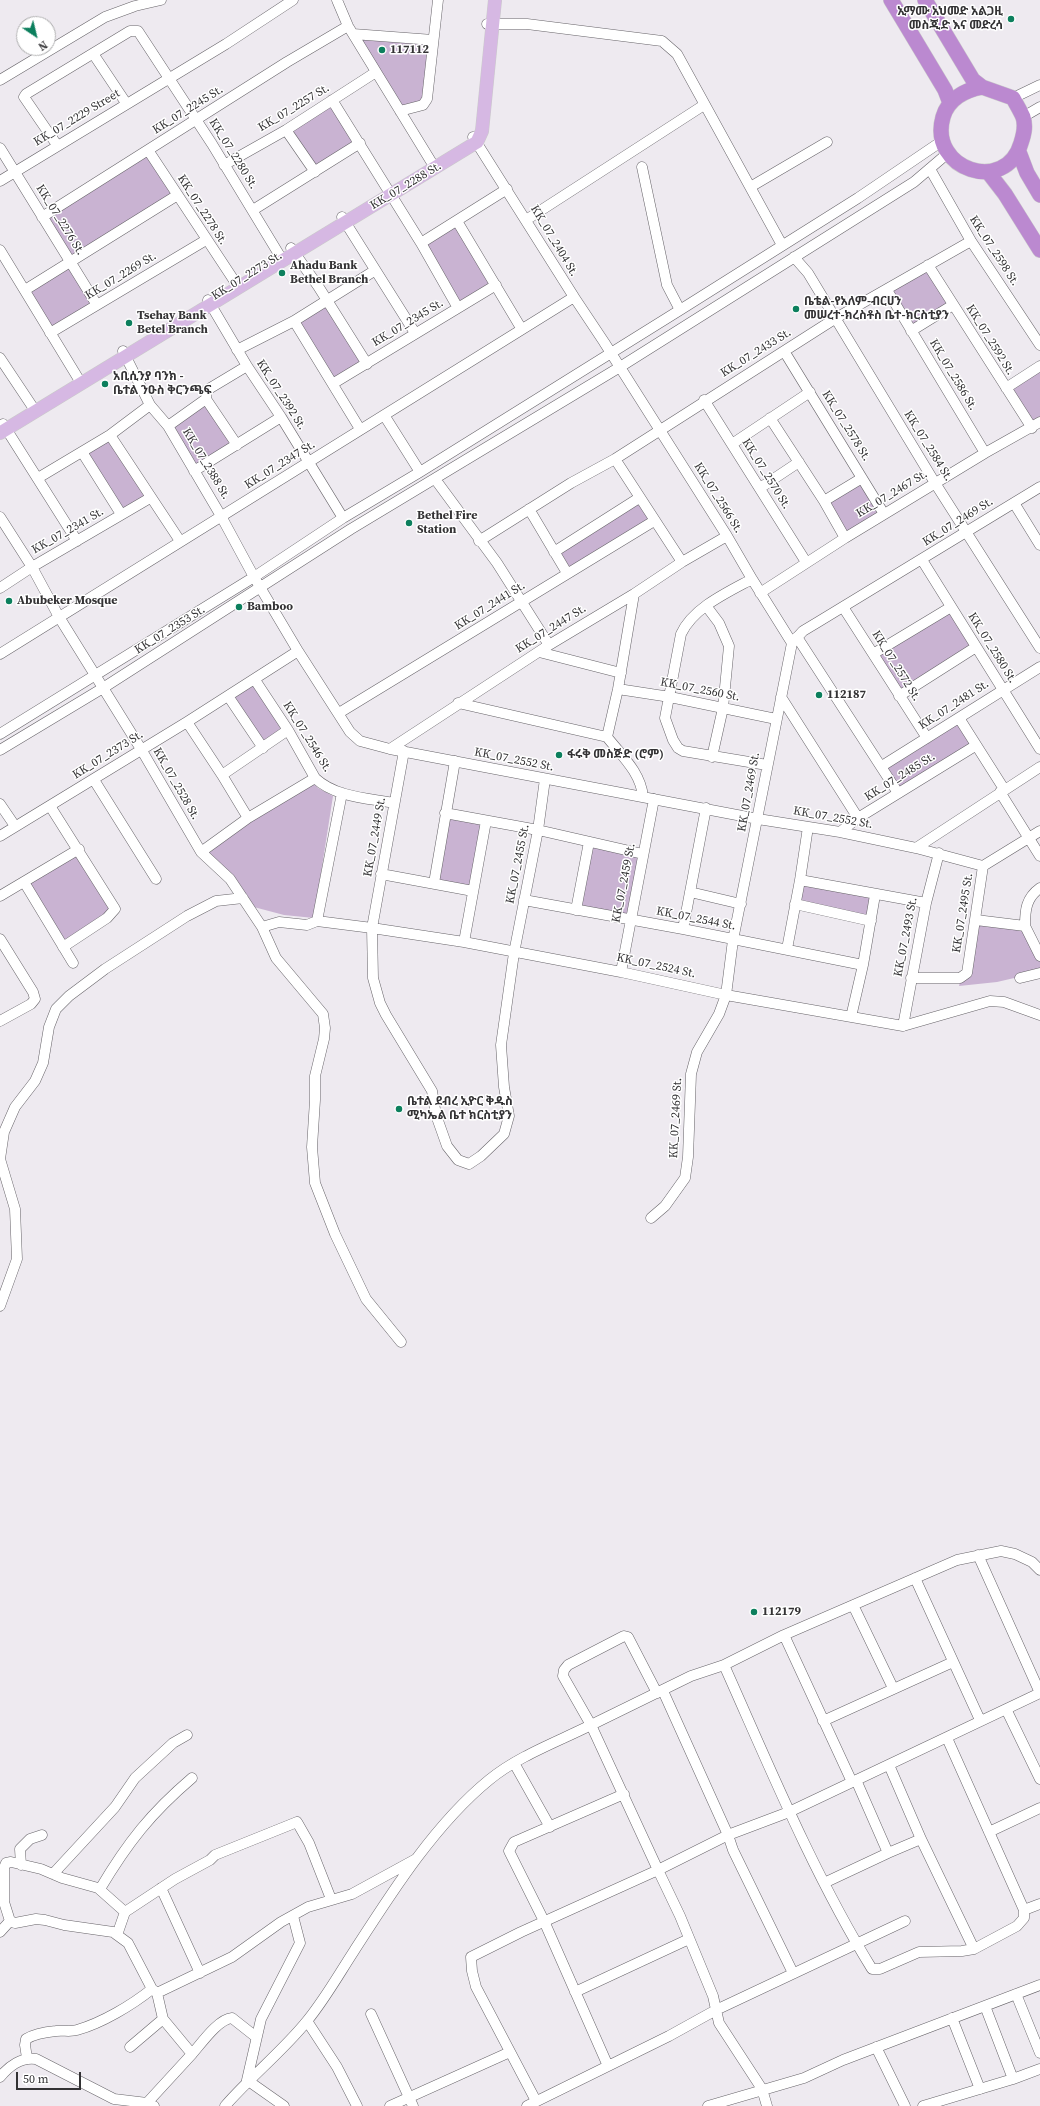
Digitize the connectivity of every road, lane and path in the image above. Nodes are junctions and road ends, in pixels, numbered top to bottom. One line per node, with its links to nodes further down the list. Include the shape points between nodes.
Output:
1 (161, 0): 16 (street, via 105,17)
2 (293, 0): 9 (street, KK_07_2229 Street)
3 (337, 0): 11 (street)
4 (438, 0): 12 (street)
5 (489, 0): 10 (main road)
6 (495, 0): 10 (main road)
7 (891, 0): 22 (highway, via 945,90)
8 (925, 0): 18 (highway, via 973,80)
9 (276, 4): 15 (street, KK_07_2229 Street, via 226,44)
10 (490, 24): 23 (street, via 527,24 662,41 676,54); 29 (main road)
11 (351, 30): 12 (street); 14 (street); 27 (street, KK_07_2245 St., via 287,62)
12 (433, 40): 25 (street, via 427,99 425,103)
13 (94, 54): 15 (street, KK_07_2280 St., via 134,30 138,31); 21 (street); 32 (street, via 26,94 24,98)
14 (376, 72): 20 (street, KK_07_2257 St.); 25 (street)
15 (168, 78): 21 (street, KK_07_2229 Street); 27 (street, KK_07_2280 St.)
16 (0, 80)
17 (1040, 85): 19 (street)
18 (982, 87): 19 (highway); 22 (highway, via 959,95)
19 (1013, 98): 26 (highway)
20 (332, 100): 28 (street, KK_07_2257 St.); 31 (street)
21 (126, 103): 32 (street, KK_07_2229 Street)
22 (950, 104): 33 (highway, via 942,122)
23 (704, 105): 45 (street); 54 (street)
24 (1040, 107): 26 (street)
25 (400, 111): 38 (street)
26 (1023, 117): 36 (highway, via 1025,130)
27 (197, 120): 35 (street, KK_07_2245 St.); 37 (street, KK_07_2280 St.)
28 (286, 130): 37 (street, KK_07_2257 St.); 42 (street)
29 (475, 140): 38 (main road, KK_07_2273 St.); 46 (street, KK_07_2404 St.)
30 (827, 142): 45 (street)
31 (360, 143): 42 (street); 47 (street)
32 (57, 146): 41 (street, KK_07_2229 Street)
33 (945, 147): 40 (street, KK_07_2353 St.); 43 (highway, via 958,164 972,171); 58 (street, KK_07_2353 St.)
34 (0, 148): 41 (street, KK_07_2276 St.)
35 (148, 150): 49 (street, KK_07_2278 St.); 51 (street, KK_07_2245 St.)
36 (1019, 152): 43 (highway, via 1005,165); 48 (highway, via 1027,173)
37 (224, 165): 50 (street, KK_07_2280 St.)
38 (434, 166): 47 (main road, KK_07_2273 St.)
39 (642, 167): 77 (street, via 666,285)
40 (930, 169): 56 (street, KK_07_2598 St.); 62 (street, KK_07_2353 St., via 914,182)
41 (15, 172): 44 (street, KK_07_2229 Street); 51 (street, KK_07_2276 St.)
42 (315, 172): 50 (street)
43 (988, 172): 60 (highway)
44 (0, 181)
45 (752, 186): 58 (street)
46 (507, 189): 53 (street); 54 (street, KK_07_2404 St.)
47 (389, 192): 52 (main road, KK_07_2273 St.); 57 (street)
48 (1040, 195)
49 (176, 196): 55 (street, KK_07_2278 St.); 64 (street)
50 (253, 210): 63 (street, KK_07_2280 St.)
51 (42, 217): 64 (street, KK_07_2276 St.)
52 (344, 220): 61 (main road, KK_07_2273 St.); 66 (street)
53 (457, 220): 57 (street); 67 (street)
54 (526, 220): 71 (street, KK_07_2404 St.)
55 (206, 240): 68 (street, KK_07_2278 St.); 75 (street, KK_07_2269 St.)
56 (971, 241): 65 (street, KK_07_2433 St.); 84 (street, KK_07_2598 St.)
57 (421, 243): 76 (street)
58 (782, 245): 77 (street, KK_07_2353 St.)
59 (0, 250): 69 (street)
60 (1040, 250)
61 (293, 251): 63 (main road, KK_07_2273 St.); 72 (street)
62 (794, 257): 78 (street, KK_07_2584 St., via 808,273); 93 (street, KK_07_2353 St.)
63 (281, 258): 68 (main road, KK_07_2273 St.)
64 (71, 262): 69 (street); 75 (street, KK_07_2276 St.)
65 (928, 265): 70 (street, KK_07_2433 St.); 74 (street, KK_07_2592 St.)
66 (374, 270): 72 (street); 83 (street)
67 (496, 285): 76 (street, KK_07_2345 St.); 80 (street)
68 (237, 286): 73 (main road, KK_07_2273 St.)
69 (25, 290): 82 (street)
70 (887, 290): 78 (street, KK_07_2433 St.); 81 (street, KK_07_2586 St.)
71 (574, 297): 80 (street, KK_07_2347 St.); 87 (street, KK_07_2404 St.)
72 (326, 300): 79 (street); 90 (street)
73 (210, 302): 85 (street, KK_07_2392 St.); 88 (main road, KK_07_2273 St.)
74 (953, 304): 81 (street); 96 (street, KK_07_2592 St.)
75 (97, 305): 82 (street, KK_07_2269 St.)
76 (458, 308): 83 (street, KK_07_2345 St.)
77 (680, 310): 87 (street, KK_07_2353 St.)
78 (836, 318): 86 (street, KK_07_2433 St.); 124 (street, KK_07_2584 St.)
79 (294, 321): 85 (street); 95 (street)
80 (522, 328): 102 (street, KK_07_2347 St.)
81 (911, 331): 114 (street, KK_07_2586 St.)
82 (50, 333): 94 (street)
83 (415, 333): 90 (street, KK_07_2345 St.)
84 (1040, 345)
85 (237, 350): 91 (street, KK_07_2392 St.)
86 (784, 351): 97 (street, KK_07_2578 St.); 99 (street, KK_07_2433 St.)
87 (611, 353): 93 (street, KK_07_2404 St.); 119 (street, KK_07_2353 St.)
88 (124, 354): 94 (main road, KK_07_2273 St.); 100 (street, KK_07_2388 St.)
89 (1, 362): 101 (street)
90 (367, 364): 95 (street, KK_07_2345 St.)
91 (247, 366): 98 (street, via 207,390); 103 (street, KK_07_2392 St.)
92 (1040, 366): 96 (street)
93 (620, 367): 109 (street, KK_07_2566 St.); 122 (street, KK_07_2353 St.)
94 (79, 381): 101 (main road, KK_07_2273 St.)
95 (334, 383): 108 (street)
96 (1006, 388): 105 (street, KK_07_2592 St.)
97 (810, 392): 104 (street); 121 (street, KK_07_2578 St.)
98 (206, 399): 106 (street); 112 (street)
99 (704, 400): 109 (street, KK_07_2433 St.); 111 (street, KK_07_2570 St.)
100 (150, 405): 106 (street, KK_07_2388 St.); 110 (street)
101 (34, 410): 107 (main road, KK_07_2273 St.)
102 (384, 414): 108 (street, KK_07_2347 St.); 119 (street)
103 (281, 417): 112 (street); 117 (street, KK_07_2392 St.)
104 (770, 418): 111 (street); 116 (street)
105 (1036, 425): 114 (street, KK_07_2467 St.)
106 (168, 426): 118 (street, KK_07_2388 St.)
107 (3, 428): 120 (street)
108 (360, 429): 117 (street, KK_07_2347 St.)
109 (660, 430): 115 (street, KK_07_2433 St.); 140 (street, KK_07_2566 St.)
110 (110, 435): 113 (street); 128 (street)
111 (732, 444): 126 (street, KK_07_2570 St.)
112 (237, 445): 118 (street)
113 (82, 452): 120 (street); 133 (street)
114 (985, 453): 124 (street, KK_07_2467 St.)
115 (615, 458): 129 (street); 132 (street)
116 (799, 462): 126 (street); 130 (street)
117 (308, 464): 135 (street, KK_07_2347 St.); 137 (street, KK_07_2392 St.)
118 (194, 471): 135 (street, KK_07_2388 St.)
119 (420, 472): 123 (street, KK_07_2353 St.)
120 (38, 478): 142 (street)
121 (862, 478): 130 (street); 134 (street, KK_07_2578 St.)
122 (435, 479): 127 (street, KK_07_2353 St.); 144 (street)
123 (408, 480): 127 (street); 137 (street, KK_07_2353 St.)
124 (935, 483): 134 (street, KK_07_2467 St.); 139 (street, KK_07_2584 St.)
125 (1040, 487): 131 (street, KK_07_2469 St.)
126 (760, 488): 149 (street, KK_07_2570 St.)
127 (415, 492): 154 (street, KK_07_2353 St.)
128 (150, 498): 133 (street, KK_07_2341 St.); 143 (street)
129 (639, 498): 138 (street); 146 (street)
130 (824, 501): 141 (street)
131 (1014, 503): 139 (street, KK_07_2469 St.); 145 (street)
132 (530, 509): 144 (street); 146 (street)
133 (121, 514): 142 (street, KK_07_2341 St.)
134 (884, 514): 141 (street, KK_07_2467 St.)
135 (222, 516): 143 (street, KK_07_2347 St.); 152 (street, KK_07_2388 St.)
136 (0, 517): 150 (street, KK_07_2528 St.)
137 (343, 518): 152 (street, KK_07_2353 St.)
138 (654, 521): 148 (street); 151 (street, KK_07_2441 St.)
139 (967, 532): 147 (street, KK_07_2469 St.); 166 (street, KK_07_2584 St.)
140 (727, 536): 148 (street, KK_07_2447 St.); 153 (street, KK_07_2566 St.)
141 (845, 538): 149 (street, KK_07_2467 St.)
142 (77, 541): 150 (street, KK_07_2341 St.)
143 (180, 541): 162 (street, KK_07_2347 St.)
144 (479, 541): 158 (street)
145 (1040, 545)
146 (554, 552): 151 (street)
147 (922, 560): 160 (street, KK_07_2469 St.); 161 (street, KK_07_2580 St.)
148 (682, 562): 157 (street, KK_07_2447 St.)
149 (806, 562): 156 (street, KK_07_2467 St.)
150 (32, 567): 155 (street, KK_07_2341 St.); 162 (street, KK_07_2528 St.)
151 (567, 574): 158 (street, KK_07_2441 St.)
152 (254, 577): 154 (street, KK_07_2388 St.); 173 (street, KK_07_2353 St.)
153 (752, 580): 156 (street, KK_07_2566 St.); 159 (street)
154 (260, 587): 167 (street, KK_07_2552 St.); 175 (street, KK_07_2353 St.)
155 (0, 588)
156 (760, 593): 163 (street, KK_07_2566 St.)
157 (634, 594): 164 (street, KK_07_2447 St.); 172 (street)
158 (522, 601): 164 (street); 184 (street, KK_07_2441 St.)
159 (707, 607): 181 (street, via 692,616 680,634); 183 (street, via 719,623 730,646)
160 (843, 607): 163 (street, KK_07_2469 St., via 803,631); 170 (street, KK_07_2572 St.)
161 (951, 608): 165 (street, KK_07_2580 St.); 170 (street)
162 (58, 617): 169 (street, KK_07_2347 St.); 173 (street, KK_07_2528 St.)
163 (795, 640): 179 (street, KK_07_2469 St.); 202 (street, KK_07_2566 St.)
164 (549, 645): 168 (street, KK_07_2447 St.)
165 (976, 647): 177 (street, KK_07_2580 St.); 180 (street)
166 (1040, 648)
167 (298, 651): 174 (street, KK_07_2373 St.); 184 (street, KK_07_2552 St.)
168 (539, 652): 172 (street); 182 (street, KK_07_2447 St.)
169 (0, 654)
170 (873, 654): 180 (street, KK_07_2572 St.)
171 (1040, 667): 177 (street, KK_07_2481 St.)
172 (621, 673): 176 (street)
173 (95, 675): 175 (street, KK_07_2528 St.); 189 (street, KK_07_2353 St.)
174 (256, 680): 178 (street, KK_07_2373 St.); 188 (street, KK_07_2546 St.)
175 (103, 688): 194 (street, KK_07_2528 St.); 196 (street, KK_07_2353 St.)
176 (618, 689): 181 (street, KK_07_2560 St.); 190 (street)
177 (1002, 690): 185 (street, KK_07_2481 St.); 197 (street, KK_07_2580 St.)
178 (228, 696): 187 (street, KK_07_2373 St.); 193 (street)
179 (781, 696): 186 (street, KK_07_2469 St.); 219 (street)
180 (898, 696): 191 (street, KK_07_2572 St.)
181 (670, 697): 183 (street, KK_07_2560 St.); 199 (street, via 666,718 668,730 678,748)
182 (458, 703): 190 (street); 195 (street, KK_07_2447 St.)
183 (723, 708): 186 (street, KK_07_2560 St.); 199 (street)
184 (339, 713): 195 (street, KK_07_2552 St., via 350,732 360,741)
185 (959, 718): 191 (street, KK_07_2481 St.); 192 (street)
186 (776, 719): 201 (street, KK_07_2469 St.)
187 (187, 722): 194 (street, KK_07_2373 St.); 204 (street)
188 (288, 730): 193 (street); 205 (street, KK_07_2546 St.)
189 (0, 734)
190 (608, 737): 211 (street, via 627,764 634,769 642,784)
191 (927, 738): 202 (street, KK_07_2481 St.)
192 (975, 746): 208 (street); 210 (street, KK_07_2485 St.)
193 (263, 748): 204 (street)
194 (141, 749): 207 (street, KK_07_2373 St.); 232 (street, KK_07_2528 St.)
195 (390, 749): 198 (street, KK_07_2552 St.)
196 (0, 750)
197 (1040, 750)
198 (404, 751): 200 (street, KK_07_2552 St.); 213 (street, KK_07_2449 St.)
199 (712, 757): 201 (street)
200 (455, 761): 206 (street, KK_07_2552 St.); 217 (street)
201 (767, 765): 220 (street, KK_07_2469 St.)
202 (882, 766): 210 (street, KK_07_2566 St.)
203 (1040, 767): 208 (street)
204 (222, 775): 218 (street)
205 (315, 778): 209 (street, KK_07_2546 St., via 332,791); 218 (street)
206 (545, 779): 211 (street, KK_07_2552 St.); 224 (street, KK_07_2455 St.)
207 (94, 780): 215 (street, KK_07_2373 St.); 238 (street)
208 (1002, 791): 228 (street); 230 (street)
209 (342, 793): 213 (street, KK_07_2546 St.); 255 (street)
210 (898, 793): 219 (street, KK_07_2485 St.)
211 (642, 797): 212 (street, KK_07_2552 St.)
212 (654, 799): 216 (street, KK_07_2552 St.); 234 (street, KK_07_2459 St.)
213 (394, 803): 237 (street, KK_07_2449 St.)
214 (0, 804): 222 (street)
215 (50, 806): 222 (street, KK_07_2373 St.); 231 (street)
216 (706, 808): 220 (street, KK_07_2552 St.); 244 (street)
217 (445, 813): 221 (street); 241 (street)
218 (248, 818): 232 (street)
219 (858, 818): 226 (street, KK_07_2485 St.)
220 (758, 819): 223 (street, KK_07_2552 St.); 250 (street, KK_07_2469 St.)
221 (486, 821): 224 (street); 243 (street)
222 (15, 826): 227 (street, KK_07_2373 St.)
223 (808, 827): 226 (street, KK_07_2552 St.); 239 (street)
224 (538, 830): 229 (street); 248 (street, KK_07_2455 St.)
225 (1040, 831): 228 (street, KK_07_2495 St.)
226 (840, 832): 230 (street, KK_07_2552 St.)
227 (0, 836)
228 (1029, 838): 235 (street); 236 (street, KK_07_2495 St.)
229 (589, 842): 234 (street); 252 (street)
230 (916, 848): 233 (street, KK_07_2552 St.)
231 (79, 849): 240 (street); 264 (street, via 115,909 107,918)
232 (202, 852): 247 (street, KK_07_2528 St., via 230,879)
233 (939, 853): 236 (street, KK_07_2552 St.); 249 (street, KK_07_2493 St.)
234 (643, 854): 253 (street, KK_07_2459 St.)
235 (1040, 856)
236 (983, 866): 254 (street, KK_07_2495 St.)
237 (381, 874): 241 (street); 259 (street, KK_07_2449 St.)
238 (156, 879)
239 (800, 880): 245 (street); 251 (street)
240 (24, 882): 246 (street); 264 (street)
241 (434, 883): 243 (street)
242 (1040, 888): 257 (street, via 1027,902)
243 (473, 891): 263 (street)
244 (690, 892): 250 (street); 260 (street)
245 (875, 895): 249 (street); 256 (street)
246 (0, 896)
247 (243, 898): 258 (street, KK_07_2528 St.); 280 (street, via 216,901 187,916 105,969 56,1009 49,1027 43,1063 35,1081 15,1107 4,1132 0,1159 15,1209 17,1260)
248 (524, 900): 252 (street, KK_07_2544 St.); 266 (street, KK_07_2455 St.)
249 (926, 903): 272 (street, KK_07_2493 St.)
250 (741, 904): 262 (street, KK_07_2469 St.)
251 (795, 904): 256 (street); 265 (street)
252 (576, 910): 253 (street, KK_07_2544 St.)
253 (630, 920): 260 (street, KK_07_2544 St.); 270 (street, KK_07_2459 St.)
254 (976, 920): 257 (street); 272 (street, KK_07_2495 St., via 965,976)
255 (317, 921): 258 (street, KK_07_2524 St., via 307,925 279,922); 259 (street, KK_07_2524 St.)
256 (871, 921): 269 (street)
257 (1025, 926): 267 (street)
258 (262, 927): 281 (street, KK_07_2528 St., via 276,958 323,1014 324,1039 315,1076 312,1147 315,1183 335,1234 366,1299)
259 (372, 928): 263 (street, KK_07_2524 St.); 266 (street, KK_07_2449 St., via 373,978 380,1003 432,1091 436,1115 447,1146 464,1164 469,1164 481,1156 504,1134 509,1116 500,1045)
260 (683, 929): 262 (street, KK_07_2544 St.)
261 (0, 939): 277 (street, via 35,998 32,1004)
262 (733, 940): 265 (street, KK_07_2544 St.); 274 (street, KK_07_2469 St.)
263 (464, 942): 266 (street, KK_07_2524 St.)
264 (63, 947): 268 (street)
265 (787, 950): 269 (street, KK_07_2544 St.)
266 (514, 953): 270 (street, KK_07_2524 St.)
267 (1040, 956)
268 (73, 963)
269 (863, 965): 276 (street)
270 (621, 972): 274 (street, KK_07_2524 St.)
271 (1040, 973): 273 (street)
272 (911, 978): 278 (street, KK_07_2493 St.)
273 (1020, 978)
274 (726, 995): 276 (street, KK_07_2524 St.); 279 (street, KK_07_2469 St., via 719,1014 696,1052 691,1074 685,1178 665,1206)
275 (1040, 1015): 278 (street, KK_07_2524 St., via 1004,1002 990,1001)
276 (851, 1017): 278 (street, KK_07_2524 St.)
277 (0, 1021)
278 (903, 1026)
279 (651, 1218)
280 (0, 1306)
281 (401, 1342)
282 (978, 1555): 283 (street, via 1000,1551 1015,1554 1032,1562); 284 (street, via 957,1560); 291 (street)
283 (1040, 1570)
284 (915, 1578): 285 (street); 287 (street)
285 (853, 1605): 286 (street); 289 (street)
286 (784, 1635): 288 (street); 294 (street)
287 (953, 1662): 289 (street); 293 (street)
288 (724, 1666): 290 (street, via 690,1676); 305 (street)
289 (893, 1688): 294 (street)
290 (660, 1692): 295 (street); 295 (street, via 628,1637 624,1636 568,1665 564,1670 563,1676); 309 (street)
291 (1040, 1693): 292 (street)
292 (1006, 1709): 293 (street); 300 (street)
293 (980, 1720): 297 (street)
294 (823, 1721): 302 (street)
295 (590, 1725): 298 (street); 303 (street)
296 (186, 1735): 315 (street, via 173,1743 135,1778 116,1807)
297 (947, 1738): 299 (street); 307 (street)
298 (514, 1763): 306 (street); 312 (street, via 489,1779 461,1806)
299 (889, 1765): 302 (street); 310 (street)
300 (1038, 1772)
301 (192, 1778): 318 (street, via 142,1825)
302 (854, 1781): 305 (street); 311 (street)
303 (624, 1794): 306 (street); 314 (street)
304 (1040, 1808): 307 (street)
305 (789, 1812): 309 (street); 316 (street)
306 (550, 1827): 325 (street, via 514,1842 510,1851)
307 (989, 1832): 321 (street)
308 (42, 1835): 313 (street, via 30,1839 20,1849)
309 (728, 1835): 314 (street); 333 (street)
310 (921, 1839): 311 (street); 331 (street)
311 (888, 1852): 316 (street)
312 (418, 1858): 319 (street, via 352,1894); 343 (street, via 376,1916)
313 (21, 1865): 315 (street); 324 (street, via 11,1862 6,1863 4,1868 4,1902)
314 (658, 1870): 325 (street); 329 (street)
315 (53, 1874): 318 (street)
316 (824, 1883): 330 (street)
317 (161, 1888): 319 (street, via 215,1855 297,1822 309,1843); 322 (street); 332 (street)
318 (100, 1889): 322 (street)
319 (331, 1899): 323 (street, via 308,1907)
320 (1040, 1904): 321 (street)
321 (1024, 1910): 331 (street, via 1024,1918 1017,1926)
322 (125, 1912): 328 (street)
323 (293, 1916): 332 (street, via 232,1957); 344 (street, via 300,1943 261,2019)
324 (10, 1921): 327 (street); 328 (street, via 15,1923 45,1920 113,1932)
325 (544, 1921): 336 (street); 347 (street, via 471,1957 476,1987)
326 (905, 1921): 330 (street)
327 (0, 1932)
328 (117, 1935): 335 (street, via 128,1943)
329 (689, 1939): 336 (street); 339 (street, via 713,1996)
330 (856, 1943): 331 (street, via 875,1970 919,1952); 333 (street)
331 (974, 1949)
332 (200, 1973): 335 (street)
333 (793, 1973): 339 (street)
334 (1040, 1985): 337 (street)
335 (154, 1991): 342 (street); 350 (street, via 96,2023 76,2031 56,2031 31,2036 26,2039)
336 (575, 1992): 351 (street)
337 (1016, 1994): 338 (street); 348 (street)
338 (985, 2006): 341 (street); 354 (street)
339 (716, 2010): 351 (street); 356 (street, via 719,2023)
340 (371, 2014): 358 (street)
341 (952, 2018): 346 (street); 357 (street)
342 (163, 2019): 345 (street); 349 (street)
343 (307, 2021): 355 (street, via 271,2061); 363 (street, via 337,2067)
344 (256, 2037): 349 (street, via 232,2018 227,2018 220,2022); 355 (street)
345 (130, 2047)
346 (876, 2047): 356 (street, via 804,2078); 367 (street)
347 (510, 2052): 358 (street); 359 (street)
348 (1040, 2053)
349 (192, 2054): 360 (street)
350 (27, 2058): 353 (street, via 11,2066); 360 (street, via 36,2059 114,2099)
351 (608, 2066): 359 (street)
352 (1040, 2069): 354 (street)
353 (0, 2077)
354 (1013, 2079): 357 (street)
355 (248, 2080): 361 (street); 362 (street)
356 (762, 2089): 365 (street); 366 (street)
357 (980, 2089): 368 (street)
358 (411, 2102): 364 (street)
359 (531, 2103)
360 (151, 2105)
361 (225, 2106)
362 (284, 2106)
363 (357, 2106)
364 (390, 2106)
365 (708, 2106)
366 (767, 2106)
367 (905, 2106)
368 (923, 2106)

